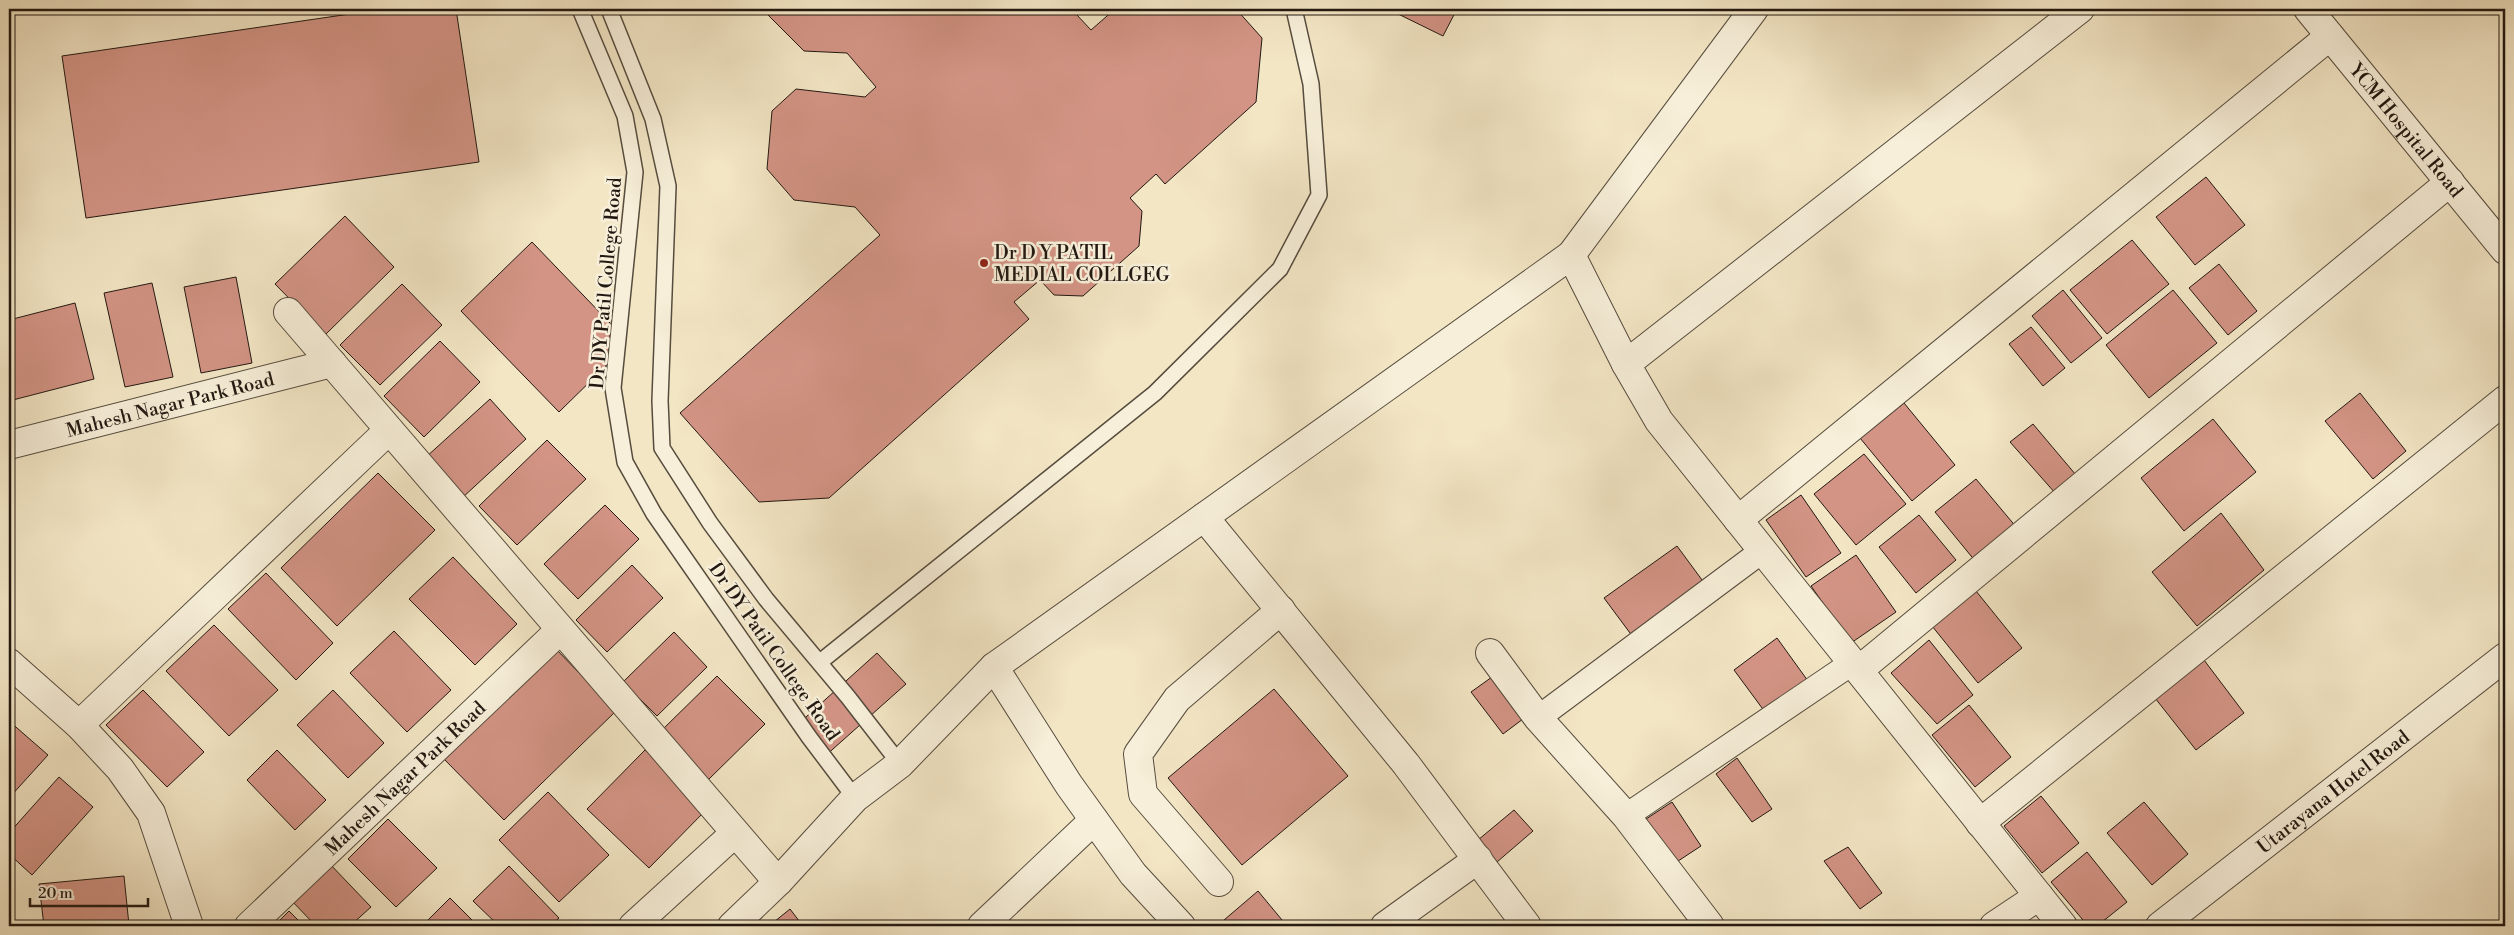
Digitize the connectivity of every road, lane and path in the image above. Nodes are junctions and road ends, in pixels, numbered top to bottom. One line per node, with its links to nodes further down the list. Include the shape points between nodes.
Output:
1 (580, 9): 31 (lane, Dr DY Patil College Road, via 625,116 635,172 613,388 625,462 654,514)
2 (609, 9): 24 (lane, Dr DY Patil College Road, via 652,119 668,186 660,401 662,448 766,599)
3 (1294, 9): 24 (lane, via 1311,84 1319,195 1280,269 1155,393)
4 (1754, 9): 10 (street)
5 (2080, 9): 13 (street)
6 (2308, 9): 7 (street, YCM Hospital Road)
7 (2330, 36): 8 (street, YCM Hospital Road); 18 (street)
8 (2450, 182): 9 (street, YCM Hospital Road); 26 (street)
9 (2505, 250)
10 (1571, 255): 13 (street); 17 (street)
11 (288, 312): 12 (street)
12 (332, 364): 15 (street); 16 (street, Mahesh Nagar Park Road)
13 (1626, 364): 18 (street, via 1659,421)
14 (2505, 400): 34 (street)
15 (389, 430): 21 (street); 29 (street)
16 (9, 445)
17 (1204, 517): 20 (street); 27 (street)
18 (1738, 520): 19 (street)
19 (1762, 552): 26 (street); 28 (street)
20 (1280, 610): 36 (street, via 1406,764); 38 (street, via 1177,699 1138,754 1143,794)
21 (560, 630): 35 (street); 41 (street, Mahesh Nagar Park Road)
22 (1490, 653): 28 (street)
23 (2505, 657): 51 (street, Utarayana Hotel Road)
24 (820, 662): 30 (lane, Dr DY Patil College Road)
25 (9, 663): 29 (street)
26 (1856, 666): 32 (street); 34 (street)
27 (994, 667): 30 (street); 33 (street)
28 (1538, 718): 32 (street)
29 (79, 725): 40 (street, via 120,769 151,813)
30 (900, 764): 31 (street)
31 (855, 798): 37 (street)
32 (1626, 816): 48 (street)
33 (1094, 820): 44 (street); 45 (street, via 1133,874)
34 (1980, 823): 39 (street)
35 (735, 833): 37 (street); 42 (street)
36 (1478, 859): 46 (street); 47 (street)
37 (778, 882): 43 (street)
38 (1219, 882)
39 (2039, 896): 49 (street); 50 (street)
40 (189, 926)
41 (249, 926)
42 (633, 926)
43 (732, 926)
44 (982, 926)
45 (1181, 926)
46 (1385, 926)
47 (1527, 926)
48 (1710, 926)
49 (1994, 926)
50 (2063, 926)
51 (2160, 926)

